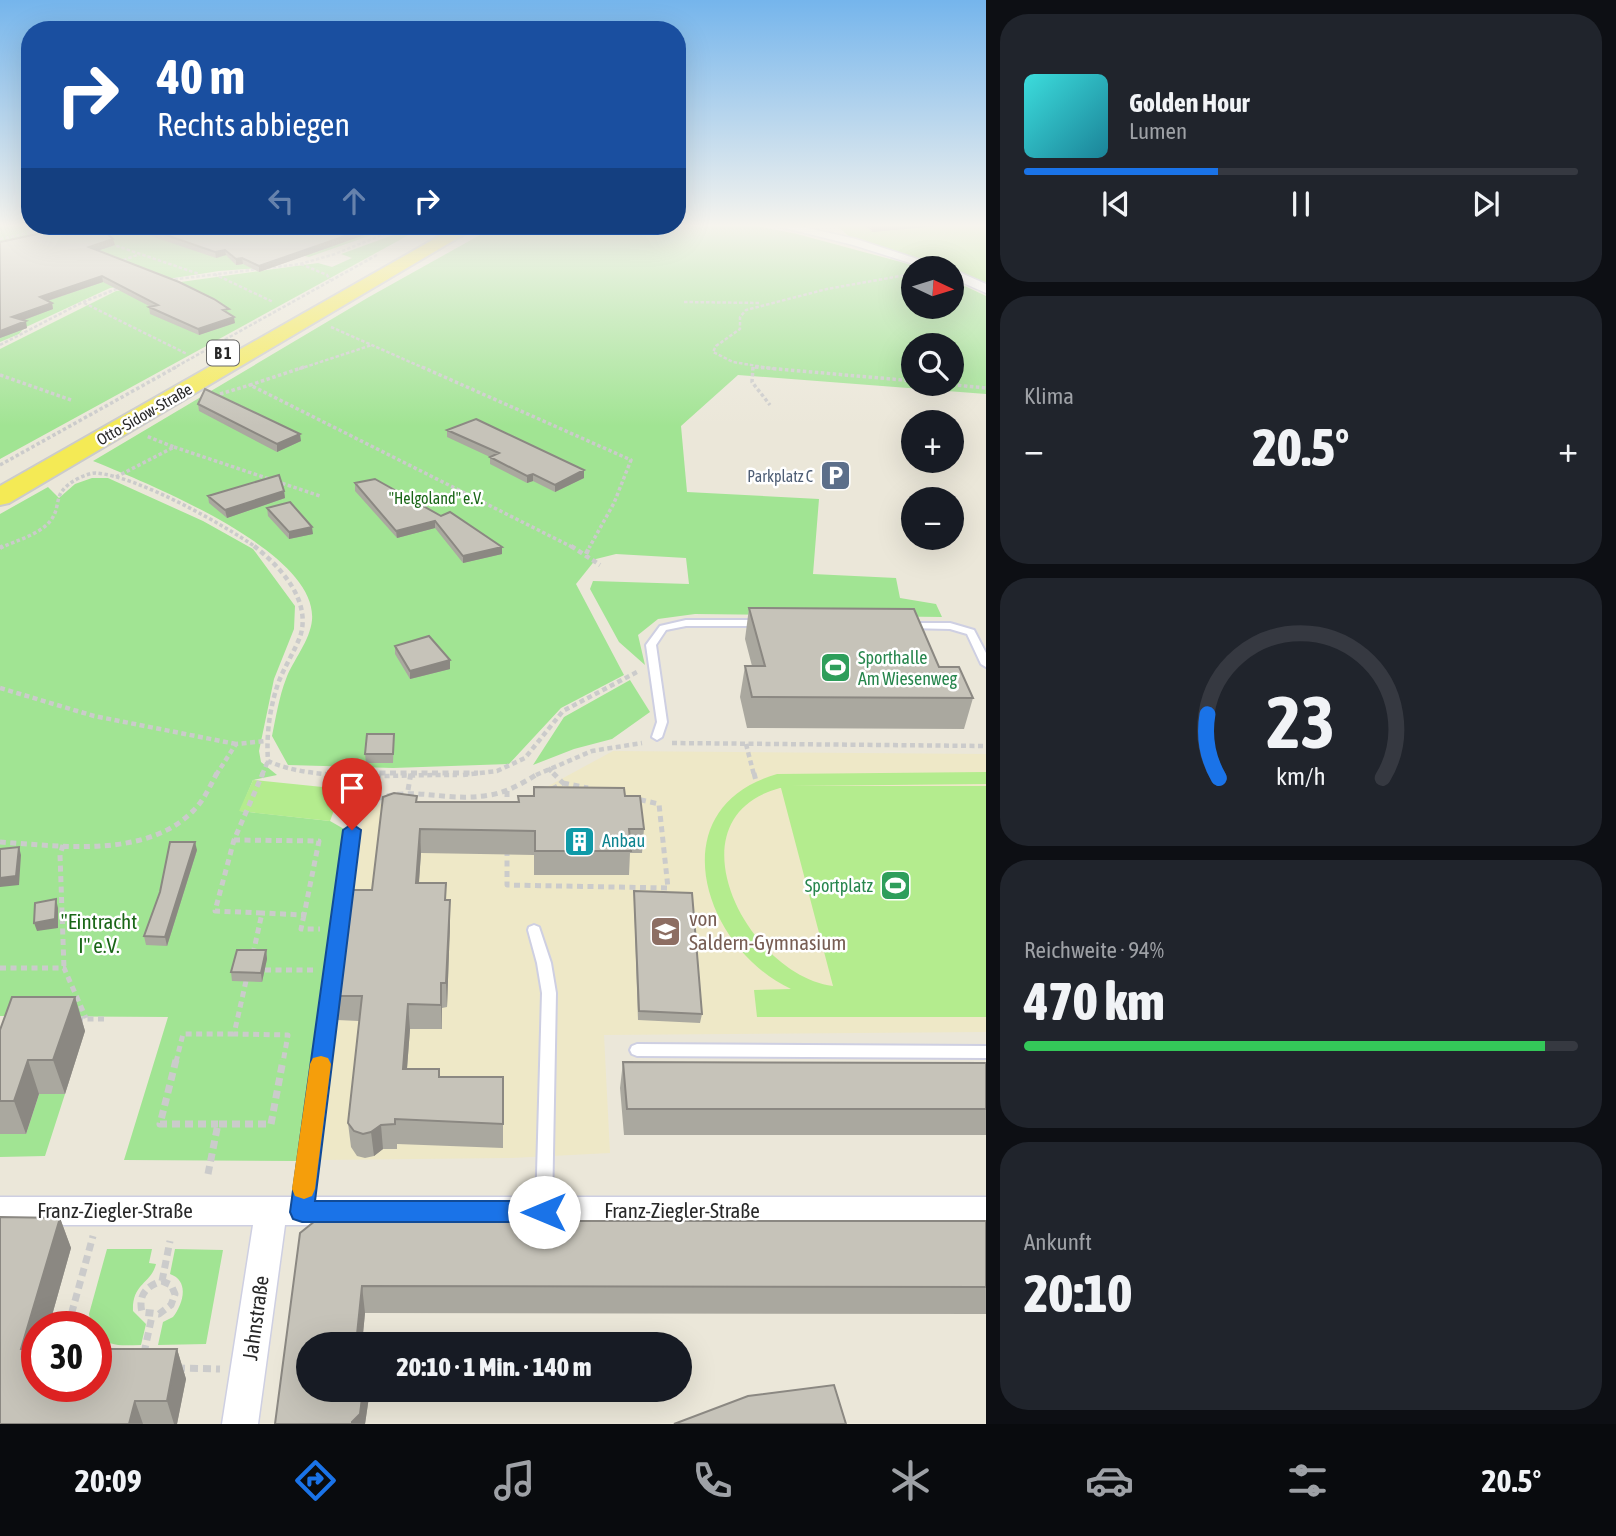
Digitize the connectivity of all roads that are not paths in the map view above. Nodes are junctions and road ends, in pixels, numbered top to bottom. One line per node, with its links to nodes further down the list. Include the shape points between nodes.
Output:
1 (331, 292): 3 (main road, Otto-Sidow-Straße / B 1)
2 (355, 292): 4 (main road, Otto-Sidow-Straße / B 1)
3 (0, 481)
4 (0, 497)
5 (776, 624): 8 (lane, via 687,623 663,628 651,646 662,722)
6 (897, 625): 7 (lane, via 950,626 971,632)
7 (986, 664)
8 (659, 741)
9 (352, 830): 15 (lane, via 332,970)
10 (534, 930): 16 (lane, via 549,993)
11 (637, 1050): 12 (lane)
12 (986, 1052)
13 (986, 1211): 16 (street, Franz-Ziegler-Straße)
14 (0, 1212): 15 (street, Franz-Ziegler-Straße)
15 (286, 1212): 16 (street, Franz-Ziegler-Straße); 17 (street, Jahnstraße)
16 (544, 1212)
17 (240, 1424)

